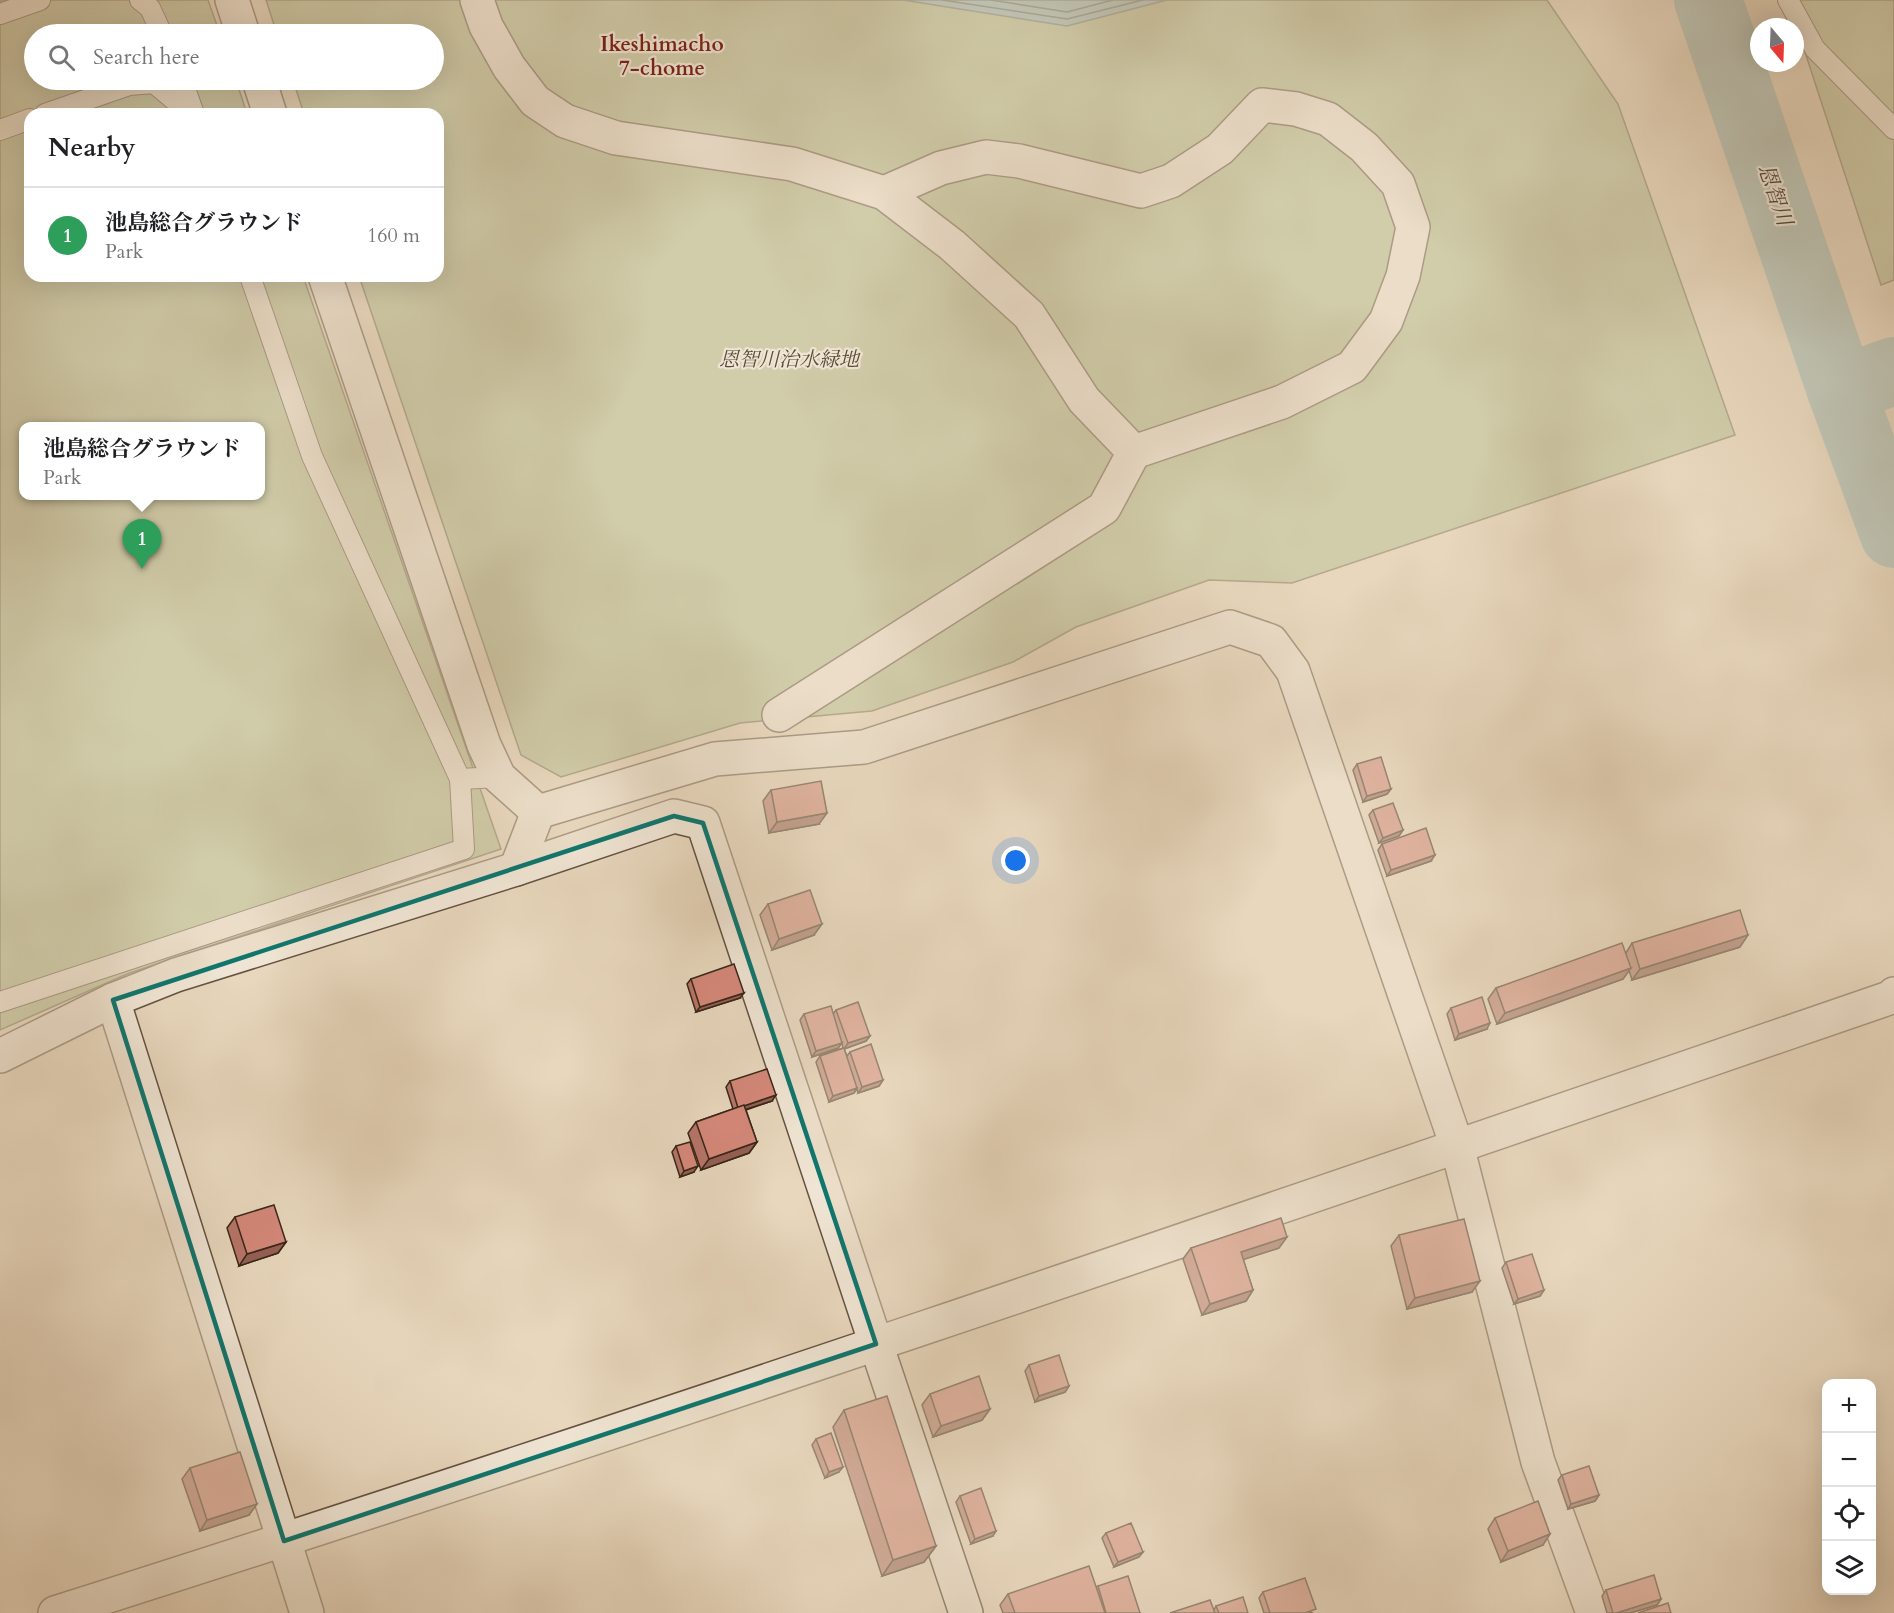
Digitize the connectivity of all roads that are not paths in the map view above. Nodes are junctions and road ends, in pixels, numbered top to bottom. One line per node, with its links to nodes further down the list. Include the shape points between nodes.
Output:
1 (40, 0): 6 (lane)
2 (140, 0): 7 (lane, via 150,8)
3 (232, 0): 8 (street)
4 (477, 0): 20 (street, via 486,27 509,67 535,101 565,121 616,138 792,164)
5 (1788, 0): 18 (lane, via 1815,49)
6 (0, 14)
7 (157, 24)
8 (240, 24)
9 (115, 90): 13 (lane)
10 (163, 90): 14 (lane)
11 (185, 90): 15 (lane)
12 (262, 90): 16 (street)
13 (62, 108)
14 (185, 108)
15 (191, 108)
16 (268, 108)
17 (24, 121): 19 (lane)
18 (1894, 129)
19 (0, 130)
20 (884, 193): 23 (street, via 952,246 1029,315 1084,400); 23 (street, via 941,168 986,157 1019,161 1141,191 1171,181 1220,148 1262,105 1296,109 1328,119 1364,147 1398,184 1413,227 1403,276 1386,321 1352,367 1282,402)
21 (252, 282): 26 (lane, via 312,456)
22 (327, 282): 25 (street, via 484,745)
23 (1134, 452): 24 (street, via 1104,508)
24 (779, 715)
25 (499, 777): 26 (lane); 27 (street)
26 (460, 778): 31 (lane, via 464,849)
27 (538, 812): 28 (street); 33 (street, via 715,759 864,747 1230,627 1271,641 1293,671)
28 (516, 869): 30 (street, via 176,975); 34 (street, via 674,816 703,823)
29 (1894, 994): 33 (street)
30 (113, 1000): 32 (street); 35 (street)
31 (0, 1002)
32 (0, 1056)
33 (1457, 1146): 34 (street); 39 (street, via 1538,1462)
34 (876, 1344): 35 (street); 38 (street)
35 (284, 1540): 36 (street); 37 (street)
36 (55, 1613)
37 (307, 1613)
38 (966, 1613)
39 (1593, 1613)

